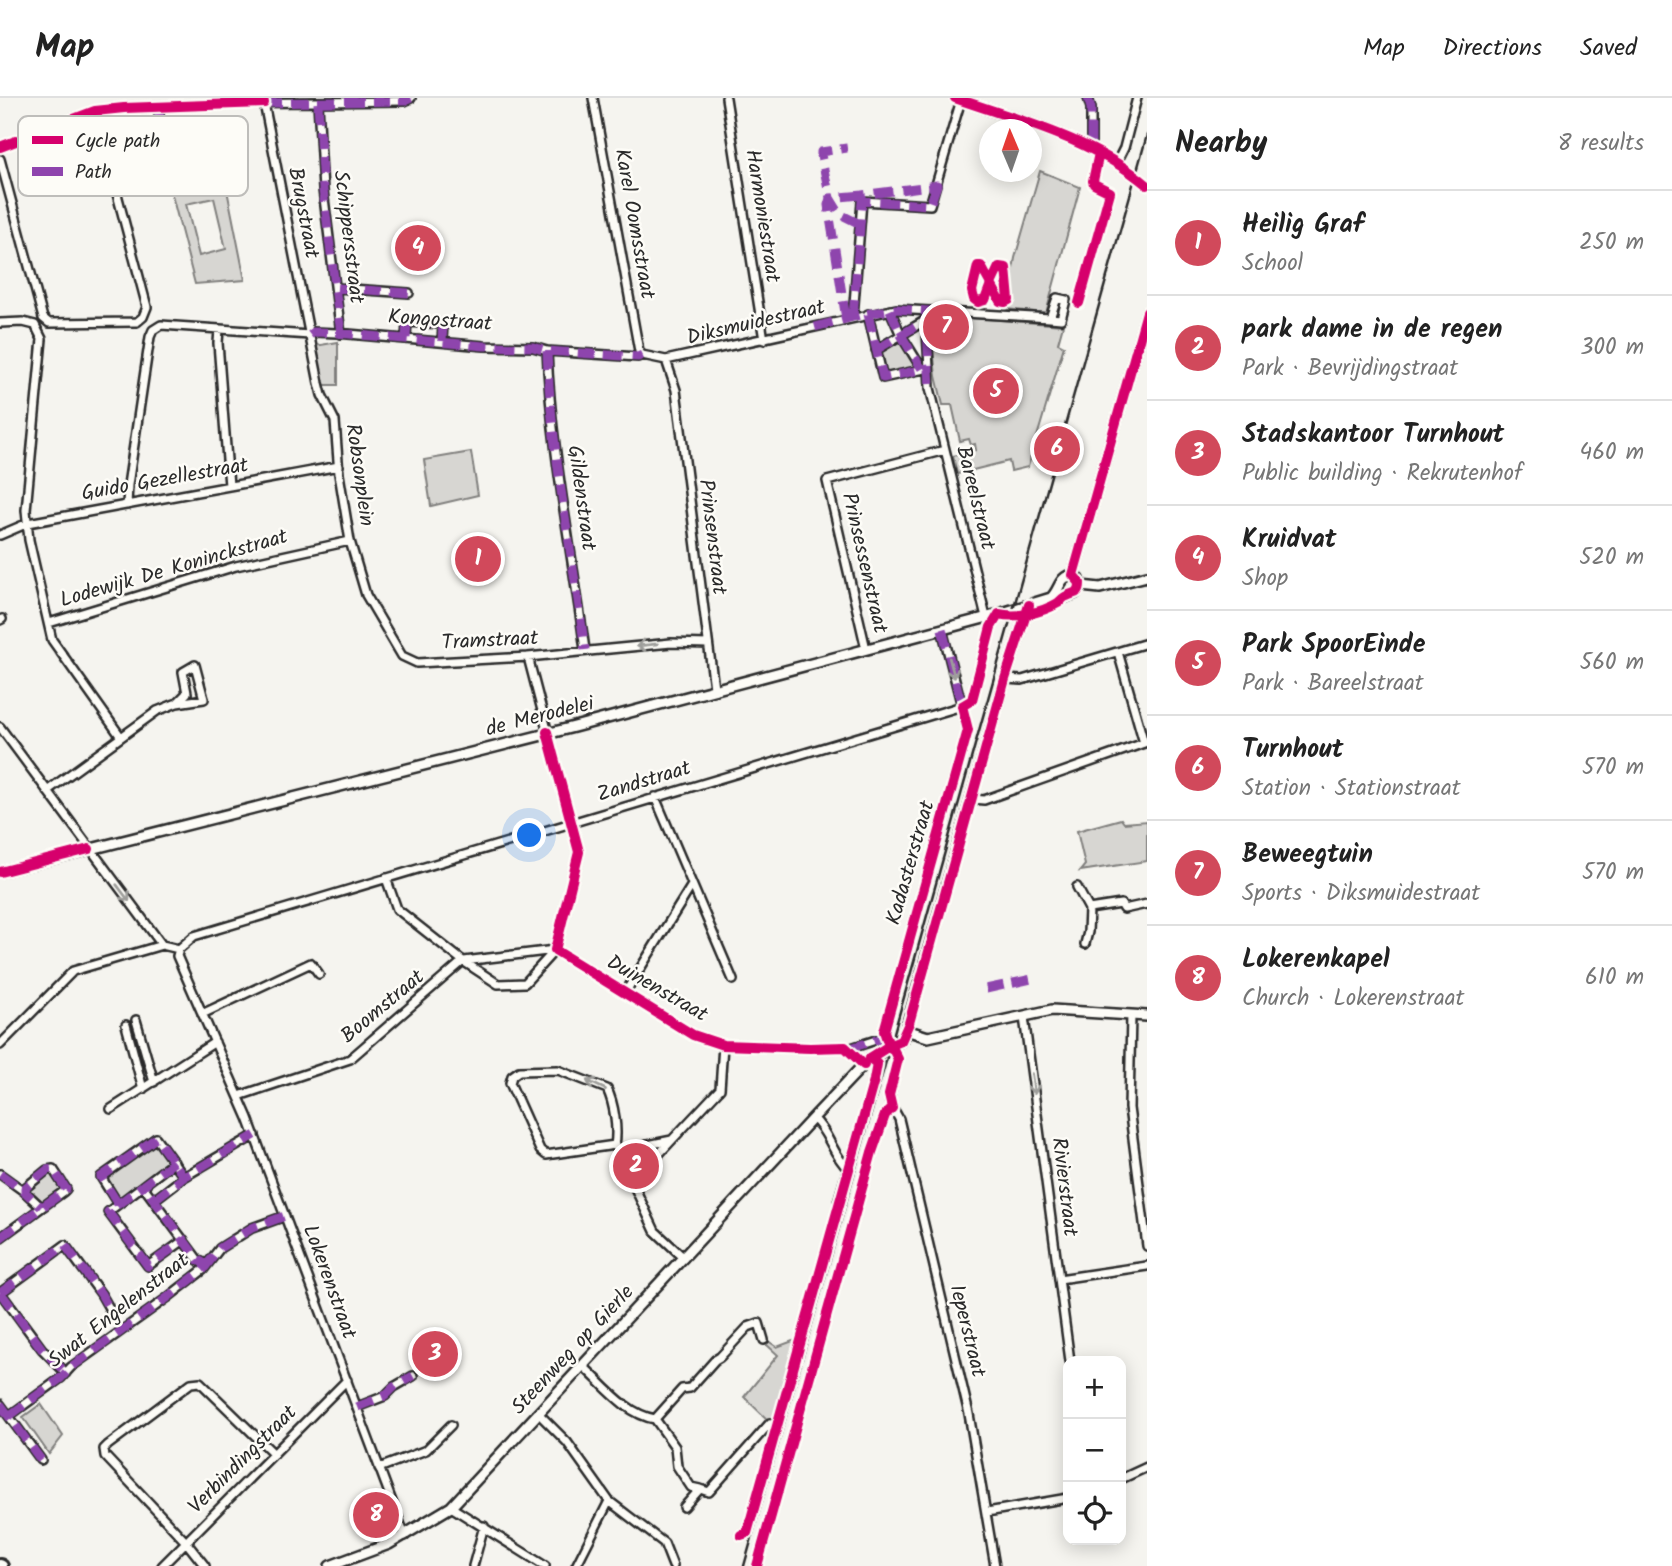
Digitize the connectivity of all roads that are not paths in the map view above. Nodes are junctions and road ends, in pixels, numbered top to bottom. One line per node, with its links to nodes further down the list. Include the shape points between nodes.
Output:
1 (411, 98): 8 (street)
2 (593, 98): 40 (street, Karel Oomsstraat)
3 (726, 98): 36 (street, Harmoniestraat)
4 (1088, 98): 16 (street)
5 (1138, 98): 18 (street)
6 (958, 99): 16 (street, via 1042,126); 27 (street, via 930,205 862,201)
7 (264, 100): 8 (street); 9 (street); 33 (street, Brugstraat)
8 (318, 103): 21 (street, Schippersstraat, via 324,200)
9 (157, 106): 10 (street); 13 (street)
10 (95, 111): 11 (street); 12 (street)
11 (82, 116)
12 (96, 116)
13 (159, 116)
14 (18, 140): 15 (street)
15 (0, 147)
16 (1091, 150): 18 (street)
17 (0, 159): 20 (street, via 43,318 49,323 137,322 144,317 147,307)
18 (1116, 164): 19 (street)
19 (1147, 185)
20 (118, 196)
21 (337, 288): 22 (street); 32 (street, Schippersstraat)
22 (409, 293)
23 (890, 310): 24 (street, Diksmuidestraat); 26 (street, Diksmuidestraat); 34 (street)
24 (926, 311): 28 (street, Diksmuidestraat); 29 (street, Bareelstraat)
25 (1147, 312): 50 (street)
26 (868, 314): 27 (street, Diksmuidestraat); 38 (street)
27 (853, 317): 36 (street, Diksmuidestraat)
28 (1050, 318)
29 (926, 320): 34 (street); 42 (street, Bareelstraat)
30 (0, 323): 47 (street, via 36,325 42,339)
31 (219, 329): 33 (street, Kongostraat); 45 (street); 46 (street, Kongostraat, via 161,325 153,330)
32 (341, 334): 33 (street, Kongostraat); 35 (street, Kongostraat)
33 (310, 335): 44 (street, Robsonplein, via 322,395 335,421)
34 (901, 335): 38 (street); 42 (street)
35 (405, 338): 37 (street, Kongostraat); 37 (street, via 407,322 443,324)
36 (764, 340): 41 (street, Diksmuidestraat)
37 (442, 341): 39 (street, Kongostraat)
38 (876, 350): 42 (street, via 883,378)
39 (547, 351): 40 (street, Kongostraat); 62 (street, Gildenstraat)
40 (642, 355): 41 (street, Kongostraat)
41 (666, 360): 60 (street, Prinsenstraat, via 676,390)
42 (925, 369): 43 (street, Bareelstraat)
43 (945, 450): 56 (street, Bareelstraat); 61 (street, Prinsessenstraat, via 827,481)
44 (339, 466): 45 (street, Guido Gezellestraat); 49 (street, Robsonplein)
45 (229, 486): 46 (street, Guido Gezellestraat)
46 (127, 505): 47 (street, Guido Gezellestraat)
47 (28, 523): 48 (street, Guido Gezellestraat); 57 (street)
48 (0, 535)
49 (350, 541): 57 (street, Lodewijk De Koninckstraat, via 225,569); 64 (street, Tramstraat, via 366,595 407,660)
50 (1073, 575): 52 (street, de Merodelei); 53 (street)
51 (1147, 576): 53 (street, via 1100,588)
52 (1060, 583): 54 (street); 55 (street, de Merodelei, via 1051,598)
53 (1081, 586): 54 (street, de Merodelei)
54 (1068, 595): 55 (street, de Merodelei, via 1059,603)
55 (1031, 610): 56 (street, de Merodelei); 65 (street)
56 (986, 617): 58 (street, de Merodelei)
57 (49, 623): 71 (street, via 59,652)
58 (942, 629): 61 (street, de Merodelei); 68 (street, Kadasterstraat, one-way to 68)
59 (1147, 643): 63 (street)
60 (708, 644): 62 (street, Tramstraat, one-way to 62); 66 (street, Prinsenstraat)
61 (866, 649): 66 (street, de Merodelei)
62 (585, 650): 64 (street, Tramstraat)
63 (1118, 652): 65 (street, via 1022,680); 72 (street)
64 (528, 657): 70 (street)
65 (1004, 679): 75 (street)
66 (714, 688): 70 (street, de Merodelei)
67 (177, 703): 67 (street, via 204,699 195,665 183,671 187,693); 71 (street, via 157,710)
68 (962, 706): 74 (street, Zandstraat); 103 (street, Kadasterstraat, via 968,730 882,1038)
69 (0, 727): 73 (street)
70 (547, 732): 76 (street); 77 (street, de Merodelei)
71 (121, 737): 73 (street)
72 (1145, 742): 75 (street, via 984,800)
73 (47, 791): 77 (street)
74 (655, 797): 76 (street, Zandstraat); 80 (street)
75 (972, 799): 98 (street)
76 (571, 822): 79 (street, Zandstraat); 87 (street, via 579,852)
77 (89, 849): 78 (street, de Merodelei); 84 (street, one-way to 84)
78 (0, 872)
79 (386, 878): 86 (street, Zandstraat, via 194,936); 88 (street, via 397,909)
80 (692, 885): 90 (street); 91 (street)
81 (1077, 887): 83 (street)
82 (1147, 904): 83 (street)
83 (1089, 909): 85 (street)
84 (159, 942): 86 (street); 100 (street, via 73,971)
85 (1085, 944)
86 (179, 949): 92 (street, Lokerenstraat, via 177,956)
87 (555, 950): 88 (street); 88 (street, via 525,982 498,984); 91 (street, Duinenstraat)
88 (463, 961): 107 (street, Boomstraat, via 350,1059)
89 (319, 974): 92 (street, via 311,963)
90 (733, 980)
91 (625, 993): 101 (street, Duinenstraat, via 693,1035)
92 (202, 1014): 99 (street, Lokerenstraat)
93 (1131, 1015): 94 (street); 95 (street, via 1052,1010); 117 (street, via 1129,1108)
94 (1147, 1016)
95 (1024, 1017): 98 (street, via 928,1037); 134 (street, Rivierstraat, one-way to 134)
96 (136, 1020): 105 (street)
97 (126, 1025): 106 (street)
98 (906, 1030): 102 (street, Steenweg op Gierle, via 901,1041)
99 (215, 1042): 105 (street); 107 (street, Lokerenstraat)
100 (0, 1045)
101 (723, 1045): 103 (street, Duinenstraat); 112 (street, via 720,1089)
102 (891, 1045): 104 (street, Steenweg op Gierle); 108 (street, via 898,1059 889,1095)
103 (848, 1049): 104 (street)
104 (867, 1062): 110 (street, Steenweg op Gierle); 115 (street, via 877,1064)
105 (154, 1082): 106 (street)
106 (143, 1089): 109 (street)
107 (239, 1096): 111 (street, Lokerenstraat)
108 (892, 1108): 160 (street, Ieperstraat, via 899,1119 966,1399); 171 (street, via 885,1115 868,1165)
109 (111, 1109)
110 (813, 1118): 115 (street); 131 (street, Steenweg op Gierle)
111 (255, 1135): 119 (street); 127 (street, Lokerenstraat)
112 (672, 1140): 113 (street); 120 (street)
113 (616, 1148): 113 (street, one-way to 113, via 607,1089 565,1071 519,1071 512,1076 510,1083 546,1155); 120 (street)
114 (174, 1163): 119 (street); 121 (street); 125 (street, via 156,1138 101,1177)
115 (848, 1169): 124 (street)
116 (0, 1174): 122 (street)
117 (1137, 1176): 118 (street); 130 (street)
118 (1147, 1176)
119 (184, 1177): 123 (street)
120 (633, 1182): 131 (street, via 655,1231)
121 (143, 1186): 123 (street); 125 (street)
122 (25, 1192): 126 (street); 126 (street, via 28,1184 47,1170 56,1171 66,1189)
123 (154, 1200): 129 (street)
124 (838, 1202)
125 (118, 1204): 129 (street, via 108,1212 148,1266)
126 (41, 1207): 128 (street)
127 (285, 1216): 132 (street, Swat Engelenstraat, via 252,1228 220,1248); 142 (street, Lokerenstraat)
128 (0, 1238)
129 (184, 1240): 132 (street)
130 (1147, 1246)
131 (684, 1258): 139 (street, Steenweg op Gierle)
132 (207, 1265): 140 (street, Swat Engelenstraat)
133 (1147, 1266): 134 (street)
134 (1059, 1279): 138 (street, Rivierstraat)
135 (0, 1293): 136 (street, via 65,1245); 140 (street)
136 (109, 1308)
137 (764, 1340): 147 (street, via 759,1323 748,1327)
138 (1069, 1356)
139 (583, 1366): 145 (street, Steenweg op Gierle); 147 (street, via 641,1417)
140 (66, 1373): 146 (street, Swat Engelenstraat)
141 (413, 1376): 144 (street)
142 (347, 1380): 144 (street, Lokerenstraat); 150 (street, Verbindingstraat)
143 (0, 1404): 146 (street)
144 (357, 1407): 153 (street, Lokerenstraat)
145 (538, 1413): 157 (street, via 568,1443); 158 (street, Steenweg op Gierle)
146 (9, 1416): 151 (street)
147 (655, 1419): 155 (street, via 675,1447 677,1466 691,1486)
148 (770, 1423): 155 (street, via 709,1492)
149 (451, 1425): 153 (street, via 426,1450)
150 (274, 1454): 163 (street, Verbindingstraat); 163 (street, via 195,1381 107,1445 106,1456)
151 (41, 1460)
152 (1147, 1467): 154 (street)
153 (379, 1468): 162 (street, Lokerenstraat)
154 (1126, 1477)
155 (699, 1489): 159 (street)
156 (1063, 1499): 160 (street)
157 (609, 1501): 169 (street); 170 (street, via 664,1544)
158 (451, 1507): 161 (street); 162 (street, Steenweg op Gierle)
159 (684, 1507)
160 (987, 1512): 172 (street, Ieperstraat)
161 (484, 1526): 167 (street); 168 (street)
162 (405, 1536): 166 (street, Steenweg op Gierle)
163 (186, 1542): 164 (street); 165 (street, Verbindingstraat)
164 (162, 1566)
165 (205, 1566)
166 (330, 1566)
167 (473, 1566)
168 (545, 1566)
169 (576, 1566)
170 (673, 1566)
171 (757, 1566)
172 (995, 1566)

